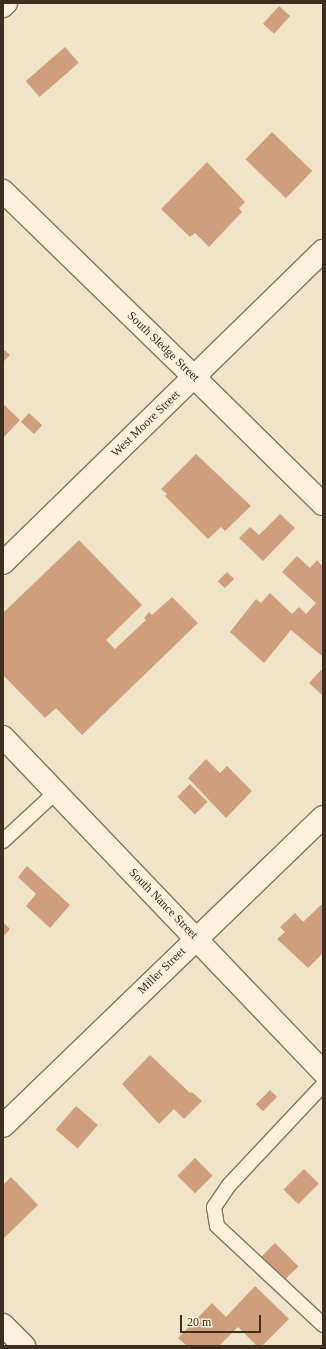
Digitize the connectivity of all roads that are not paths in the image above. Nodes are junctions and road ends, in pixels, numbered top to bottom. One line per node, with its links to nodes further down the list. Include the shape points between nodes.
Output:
1 (6, 3): 2 (street)
2 (3, 6)
3 (3, 191): 5 (street, South Sledge Street)
4 (323, 251): 5 (street, West Moore Street)
5 (194, 377): 6 (street, South Sledge Street); 7 (street, West Moore Street)
6 (323, 504)
7 (3, 563)
8 (3, 736): 9 (street, South Nance Street)
9 (56, 792): 11 (lane); 12 (street, South Nance Street)
10 (323, 817): 12 (street, Miller Street)
11 (3, 841)
12 (196, 938): 13 (street, South Nance Street); 15 (street, Miller Street)
13 (323, 1072)
14 (323, 1086): 17 (lane, via 229,1185 214,1207 217,1226)
15 (3, 1126)
16 (3, 1325): 18 (street)
17 (323, 1325)
18 (24, 1346)

